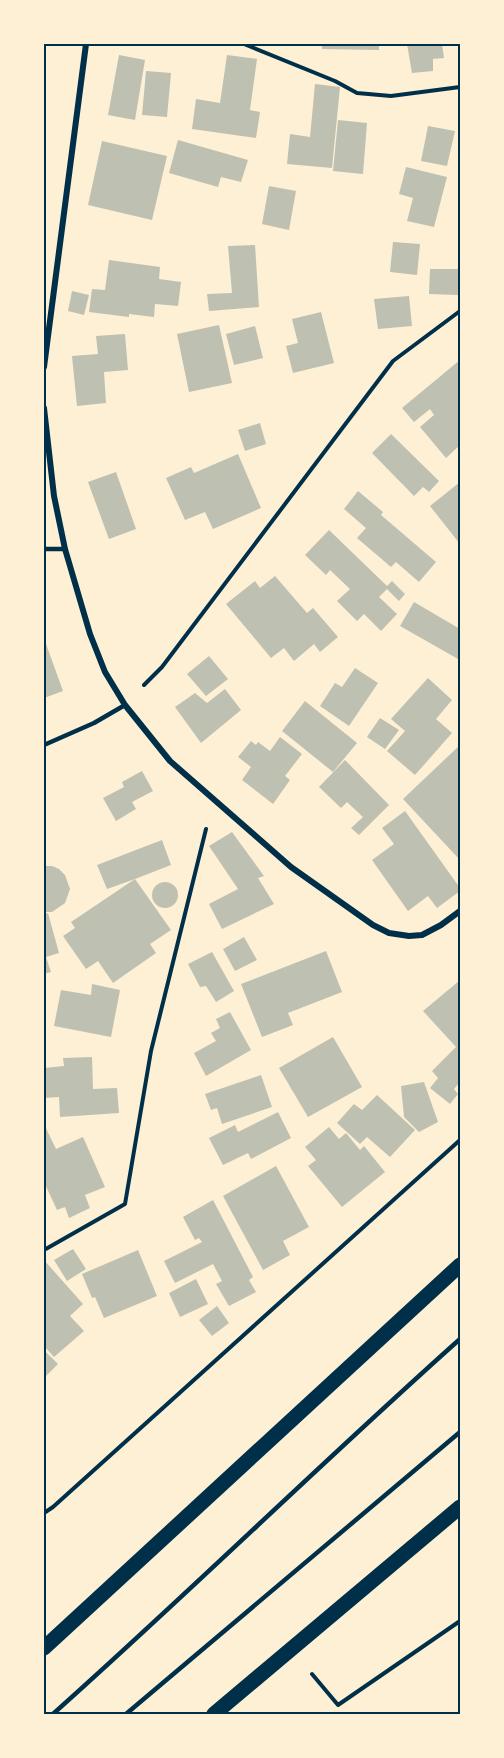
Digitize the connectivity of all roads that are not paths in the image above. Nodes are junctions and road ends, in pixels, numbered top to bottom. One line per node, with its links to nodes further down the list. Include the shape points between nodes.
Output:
1 (86, 44): 2 (street)
2 (44, 367)
3 (44, 408): 5 (street)
4 (44, 549): 5 (lane)
5 (65, 549): 6 (street, via 90,634)
6 (124, 705): 7 (lane); 8 (street, via 170,761 213,799 291,867 373,925 389,933 422,935)
7 (44, 745)
8 (460, 911)
9 (460, 1265): 13 (main road)
10 (460, 1339): 14 (lane)
11 (460, 1432): 15 (lane)
12 (460, 1507): 16 (main road)
13 (44, 1648)
14 (53, 1714)
15 (126, 1714)
16 (214, 1714)

